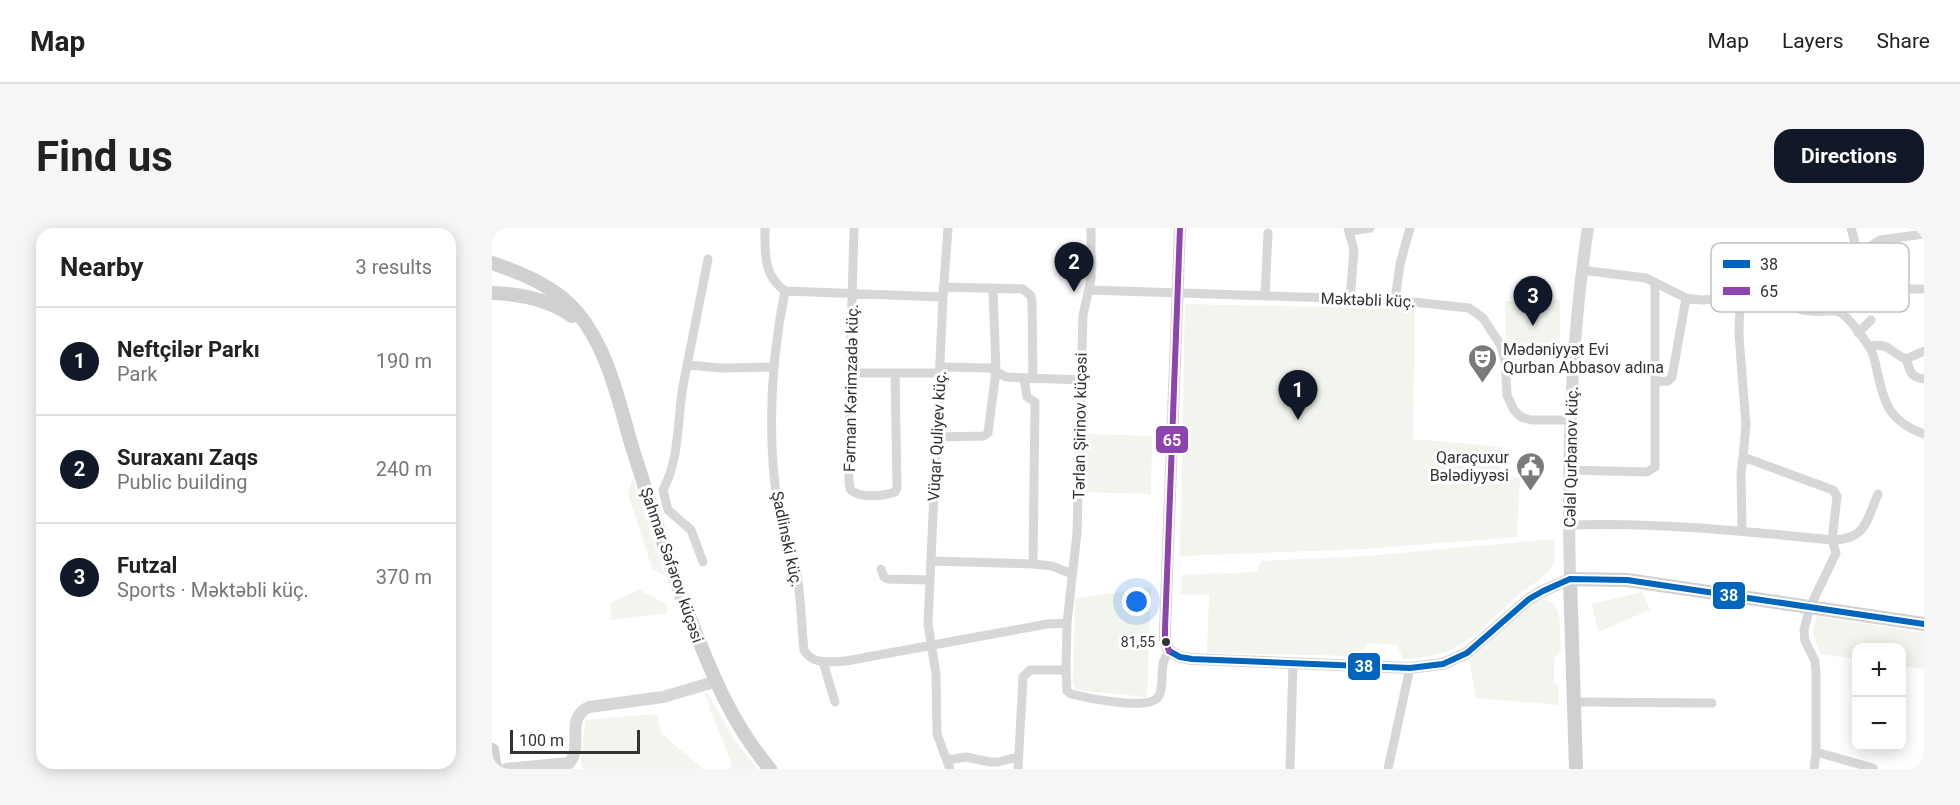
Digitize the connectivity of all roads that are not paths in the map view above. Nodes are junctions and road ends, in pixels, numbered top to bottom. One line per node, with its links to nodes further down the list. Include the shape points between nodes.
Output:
1 (765, 228): 24 (street, via 765,261 777,286)
2 (854, 228): 27 (street, Fərman Kərimzadə küç.)
3 (948, 228): 25 (street, Vüqar Quliyev küç.)
4 (1091, 228): 23 (street, Tərlan Şirinov küçəsi)
5 (1180, 228): 28 (street)
6 (1370, 228): 11 (street)
7 (1402, 228): 8 (street)
8 (1410, 228): 33 (street)
9 (1588, 228): 18 (street, Cəlal Qurbanov küç.)
10 (1851, 228): 14 (street)
11 (1349, 230): 31 (street, via 1354,250)
12 (1268, 233): 29 (street)
13 (1924, 234): 15 (street)
14 (1855, 243)
15 (1875, 243)
16 (708, 259): 42 (street)
17 (497, 265): 26 (main road, via 508,272 510,283); 38 (main road, via 537,282 563,299 584,321)
18 (1581, 270): 19 (street); 52 (street, Cəlal Qurbanov küç.)
19 (1655, 282): 30 (street); 51 (street)
20 (993, 289): 25 (street); 45 (street); 48 (street, via 1023,290 1031,296)
21 (1909, 289): 22 (street)
22 (1922, 289)
23 (1089, 290): 28 (street, Məktəbli küç.); 50 (street, Tərlan Şirinov küçəsi, via 1083,315)
24 (785, 291): 27 (street); 43 (street, Şadlinski küç.)
25 (943, 292): 27 (street); 44 (street, Vüqar Quliyev küç.)
26 (494, 293): 38 (main road, via 552,304 570,314)
27 (852, 293): 46 (street, Fərman Kərimzadə küç.)
28 (1178, 293): 29 (street, Məktəbli küç.); 74 (street, via 1165,629)
29 (1265, 296): 31 (street, Məktəbli küç.)
30 (1686, 298): 32 (street); 51 (street, via 1672,377)
31 (1350, 299): 33 (street, Məktəbli küç.)
32 (1711, 299)
33 (1395, 300): 52 (street, Məktəbli küç., via 1477,312 1500,344 1507,395 1514,410 1532,420)
34 (1740, 312): 55 (street, via 1746,425)
35 (1839, 312): 37 (street)
36 (1871, 320): 37 (street)
37 (1858, 333): 39 (street)
38 (598, 345): 59 (main road, Şahmar Səfərov küçəsi)
39 (1870, 346): 41 (street, via 1884,345); 53 (street, via 1890,410 1902,423)
40 (1924, 351): 41 (street)
41 (1906, 359): 49 (street, via 1912,376)
42 (688, 365): 43 (street); 58 (street, via 677,444 670,478 663,490)
43 (773, 367): 75 (street, Şadlinski küç., via 772,460 780,516 796,569 804,650)
44 (940, 370): 45 (street, via 982,367); 47 (street); 54 (street, Vüqar Quliyev küç.)
45 (996, 371): 48 (street, via 1006,377); 54 (street, via 988,433)
46 (850, 373): 47 (street); 47 (street, Fərman Kərimzadə küç., via 850,489 858,495 896,492)
47 (895, 373)
48 (1028, 378): 50 (street); 65 (street, via 1026,397 1035,402)
49 (1924, 379)
50 (1082, 380): 67 (street, Tərlan Şirinov küçəsi)
51 (1655, 382): 56 (street, via 1653,469)
52 (1571, 420): 56 (street, Cəlal Qurbanov küç.)
53 (1924, 434)
54 (937, 437): 63 (street, Vüqar Quliyev küç.)
55 (1743, 457): 61 (street); 62 (street, via 1833,489 1837,496)
56 (1570, 470): 60 (street, Cəlal Qurbanov küç.)
57 (1878, 494): 62 (street, via 1857,535)
58 (666, 501): 59 (street); 64 (street, via 668,510 692,530)
59 (651, 505): 79 (main road, Şahmar Səfərov küçəsi)
60 (1569, 525): 61 (street); 68 (street, Cəlal Qurbanov küç.)
61 (1742, 530): 62 (street)
62 (1832, 540): 70 (street, via 1836,553)
63 (931, 561): 65 (street); 69 (street, Vüqar Quliyev küç.)
64 (703, 562)
65 (1033, 564): 67 (street)
66 (881, 569): 69 (street, via 888,579)
67 (1072, 574): 71 (street, Tərlan Şirinov küçəsi)
68 (1570, 579): 70 (main road, via 1627,580); 77 (street, via 1529,599 1467,653 1443,664); 81 (main road)
69 (930, 580): 73 (street, Vüqar Quliyev küç.)
70 (1810, 607): 72 (main road); 84 (street, via 1804,635 1815,661)
71 (1066, 623): 73 (street); 78 (street)
72 (1924, 624)
73 (930, 644): 75 (street); 86 (street, via 936,674 938,734)
74 (1169, 651): 76 (street, via 1192,659); 78 (street, via 1162,666 1160,693 1150,702 1071,694 1065,685)
75 (823, 662): 80 (street)
76 (1293, 663): 77 (street); 92 (street)
77 (1410, 668): 93 (street)
78 (1066, 670): 85 (street, via 1030,670 1023,676)
79 (714, 682): 89 (street, via 663,697 589,707 576,721 574,757 569,763); 90 (main road, Şahmar Səfərov küçəsi, via 738,726)
80 (835, 702)
81 (1575, 702): 82 (street); 94 (main road)
82 (1712, 703)
83 (492, 750): 88 (main road)
84 (1816, 752): 87 (street); 95 (street)
85 (1018, 757): 86 (street, via 998,762 966,757); 91 (street)
86 (948, 764)
87 (1873, 768)
88 (495, 769)
89 (506, 769)
90 (770, 769)
91 (1018, 769)
92 (1290, 769)
93 (1388, 769)
94 (1576, 769)
95 (1814, 769)

